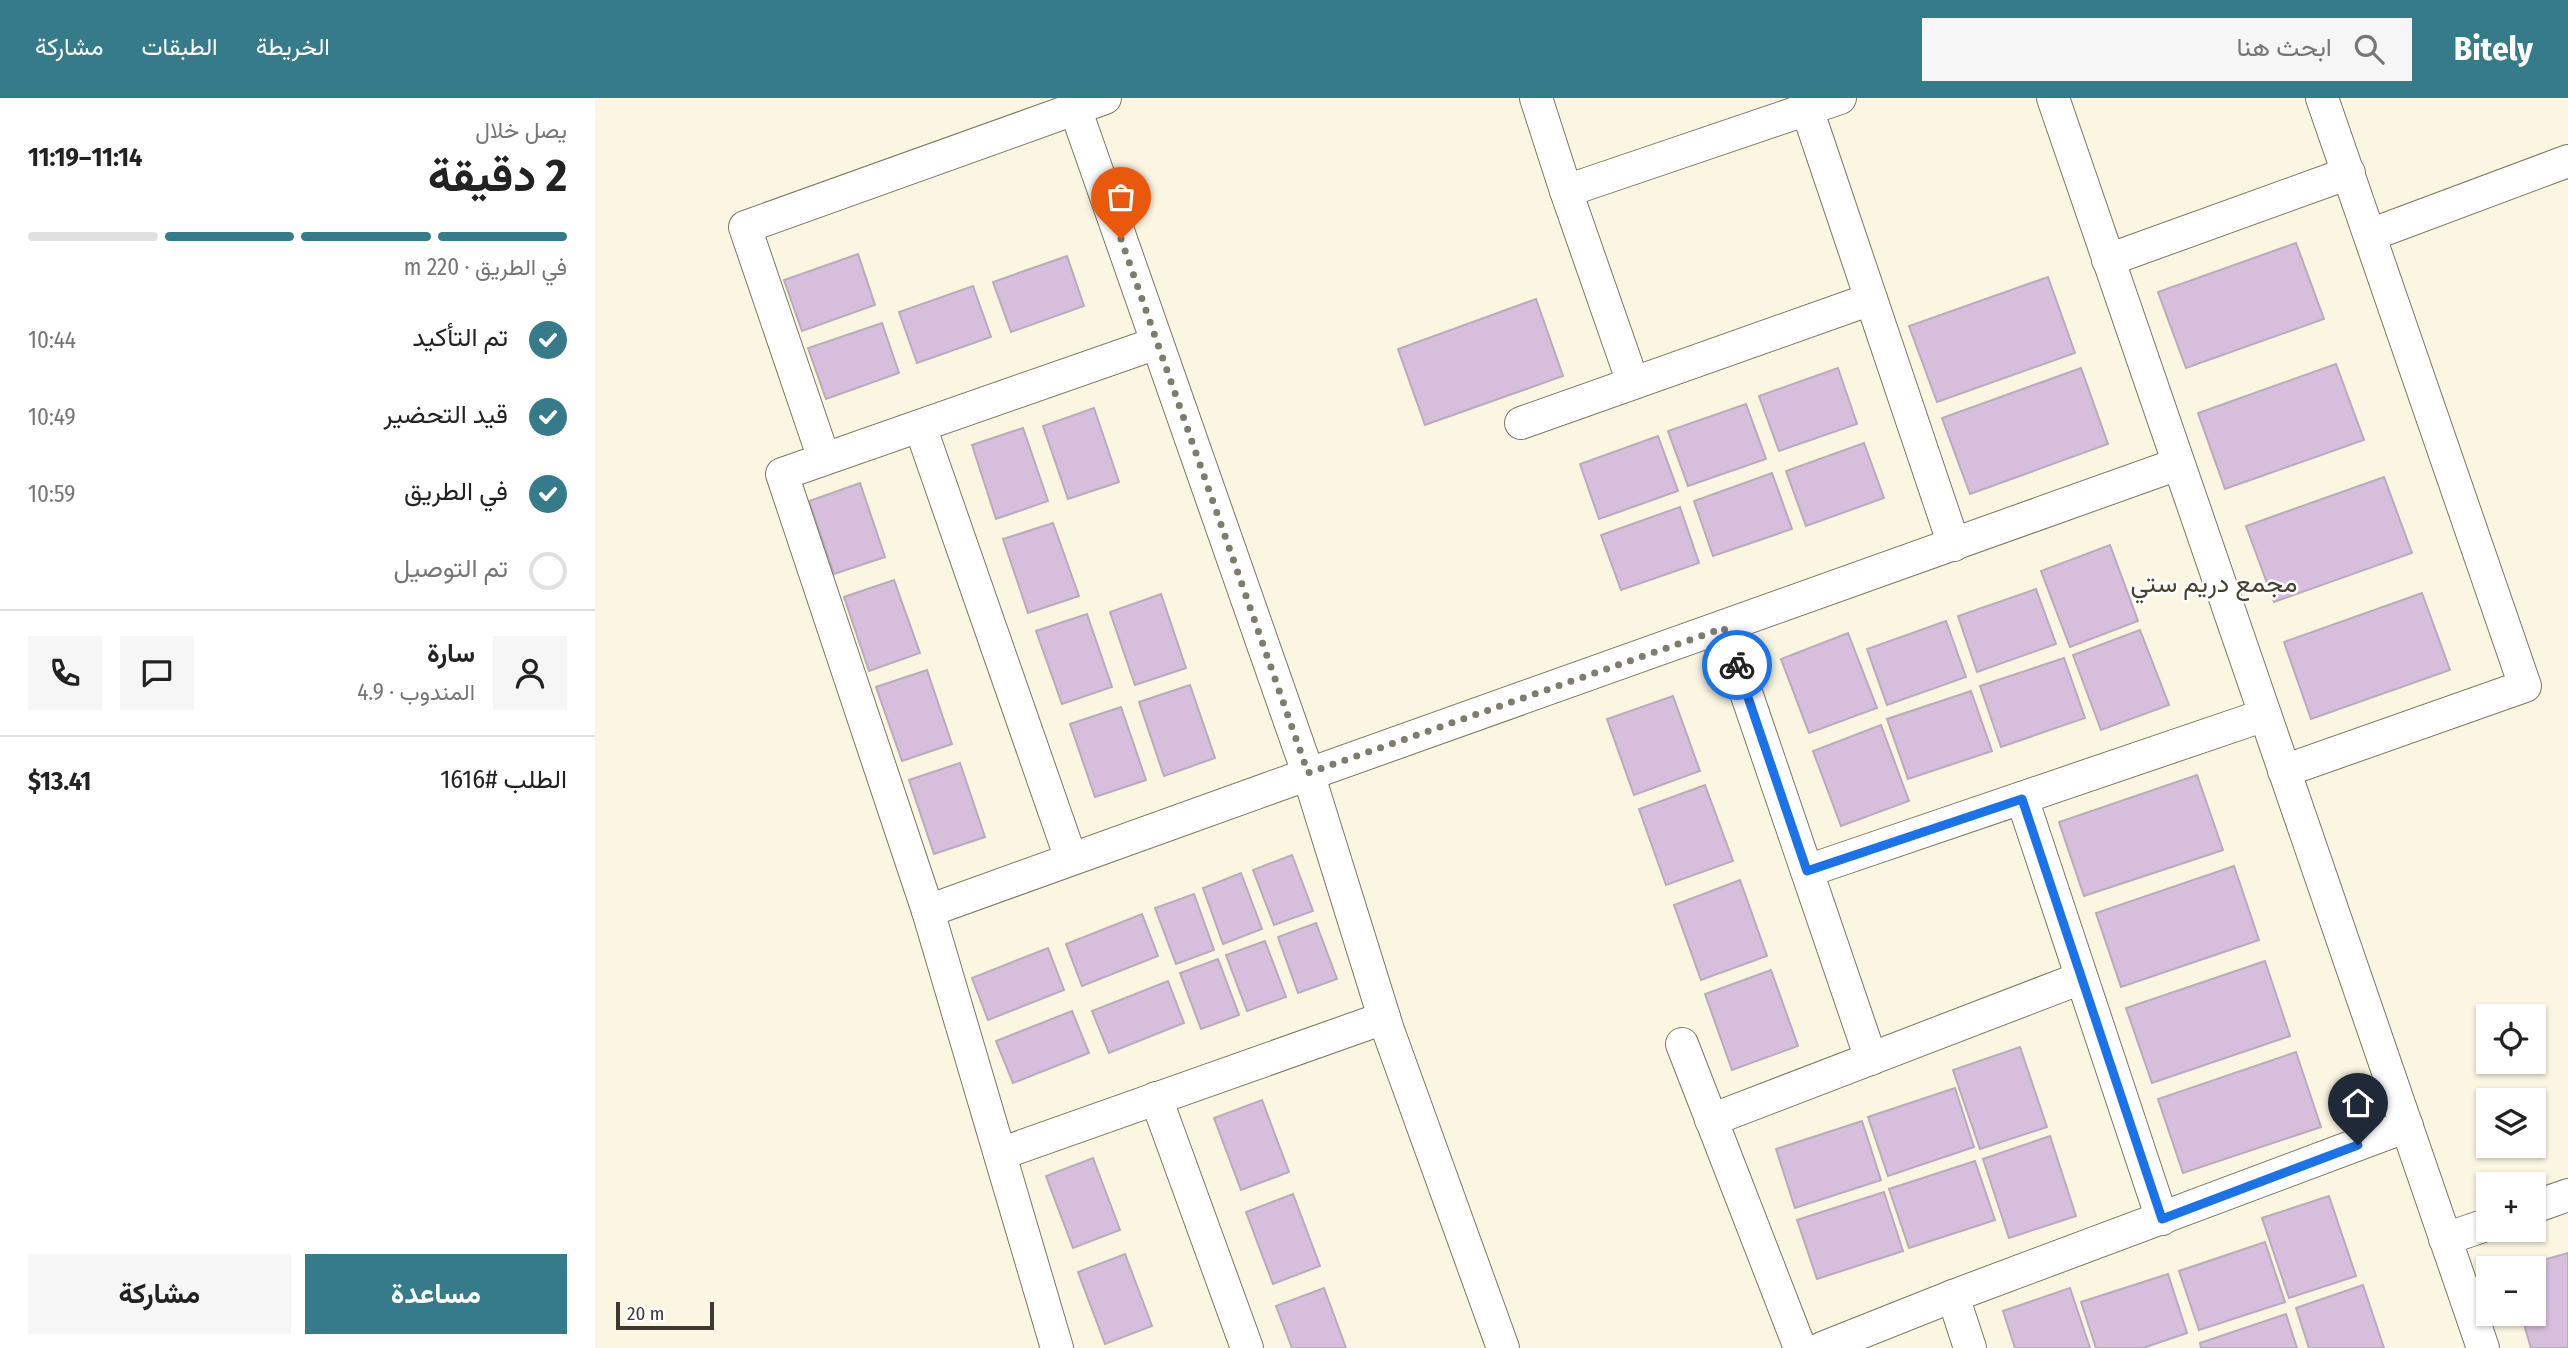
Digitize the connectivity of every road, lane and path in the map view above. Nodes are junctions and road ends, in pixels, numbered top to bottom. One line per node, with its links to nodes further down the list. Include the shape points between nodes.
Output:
1 (1105, 98): 6 (street)
2 (1536, 98): 10 (street)
3 (1840, 98): 7 (street)
4 (2053, 98): 12 (street)
5 (2322, 98): 9 (street)
6 (1075, 108): 14 (street); 18 (street, via 745,227)
7 (1807, 109): 10 (street); 13 (street)
8 (2568, 161): 11 (street)
9 (2349, 173): 11 (street); 12 (street)
10 (1566, 191): 15 (street)
11 (2370, 234): 23 (street, via 2525,687)
12 (2108, 260): 19 (street)
13 (1871, 299): 15 (street); 20 (street)
14 (1157, 343): 17 (street); 24 (street)
15 (1633, 383): 16 (street)
16 (1521, 423)
17 (920, 426): 18 (street); 26 (street)
18 (824, 459): 28 (street, via 782,474)
19 (2178, 464): 20 (street); 22 (street)
20 (1954, 545): 21 (street)
21 (1724, 628): 24 (street); 27 (street)
22 (2265, 715): 23 (street); 25 (street)
23 (2284, 771): 35 (street)
24 (1308, 773): 26 (street); 30 (street)
25 (2022, 799): 27 (street); 29 (street)
26 (1071, 859): 28 (street)
27 (1807, 871): 32 (street)
28 (928, 911): 36 (street)
29 (2081, 978): 32 (street); 39 (street)
30 (1384, 1018): 33 (street); 45 (street)
31 (1682, 1044): 34 (street)
32 (1871, 1059): 34 (street)
33 (1156, 1098): 36 (street); 44 (street)
34 (1711, 1120): 46 (street)
35 (2407, 1126): 39 (street); 41 (street)
36 (1000, 1154): 43 (street)
37 (2568, 1195): 38 (street)
38 (2546, 1203)
39 (2162, 1219): 42 (street)
40 (2476, 1229): 41 (street)
41 (2445, 1240): 49 (street)
42 (1953, 1296): 47 (street); 48 (street)
43 (1057, 1348)
44 (1247, 1348)
45 (1503, 1348)
46 (1800, 1348)
47 (1822, 1348)
48 (1970, 1348)
49 (2483, 1348)

